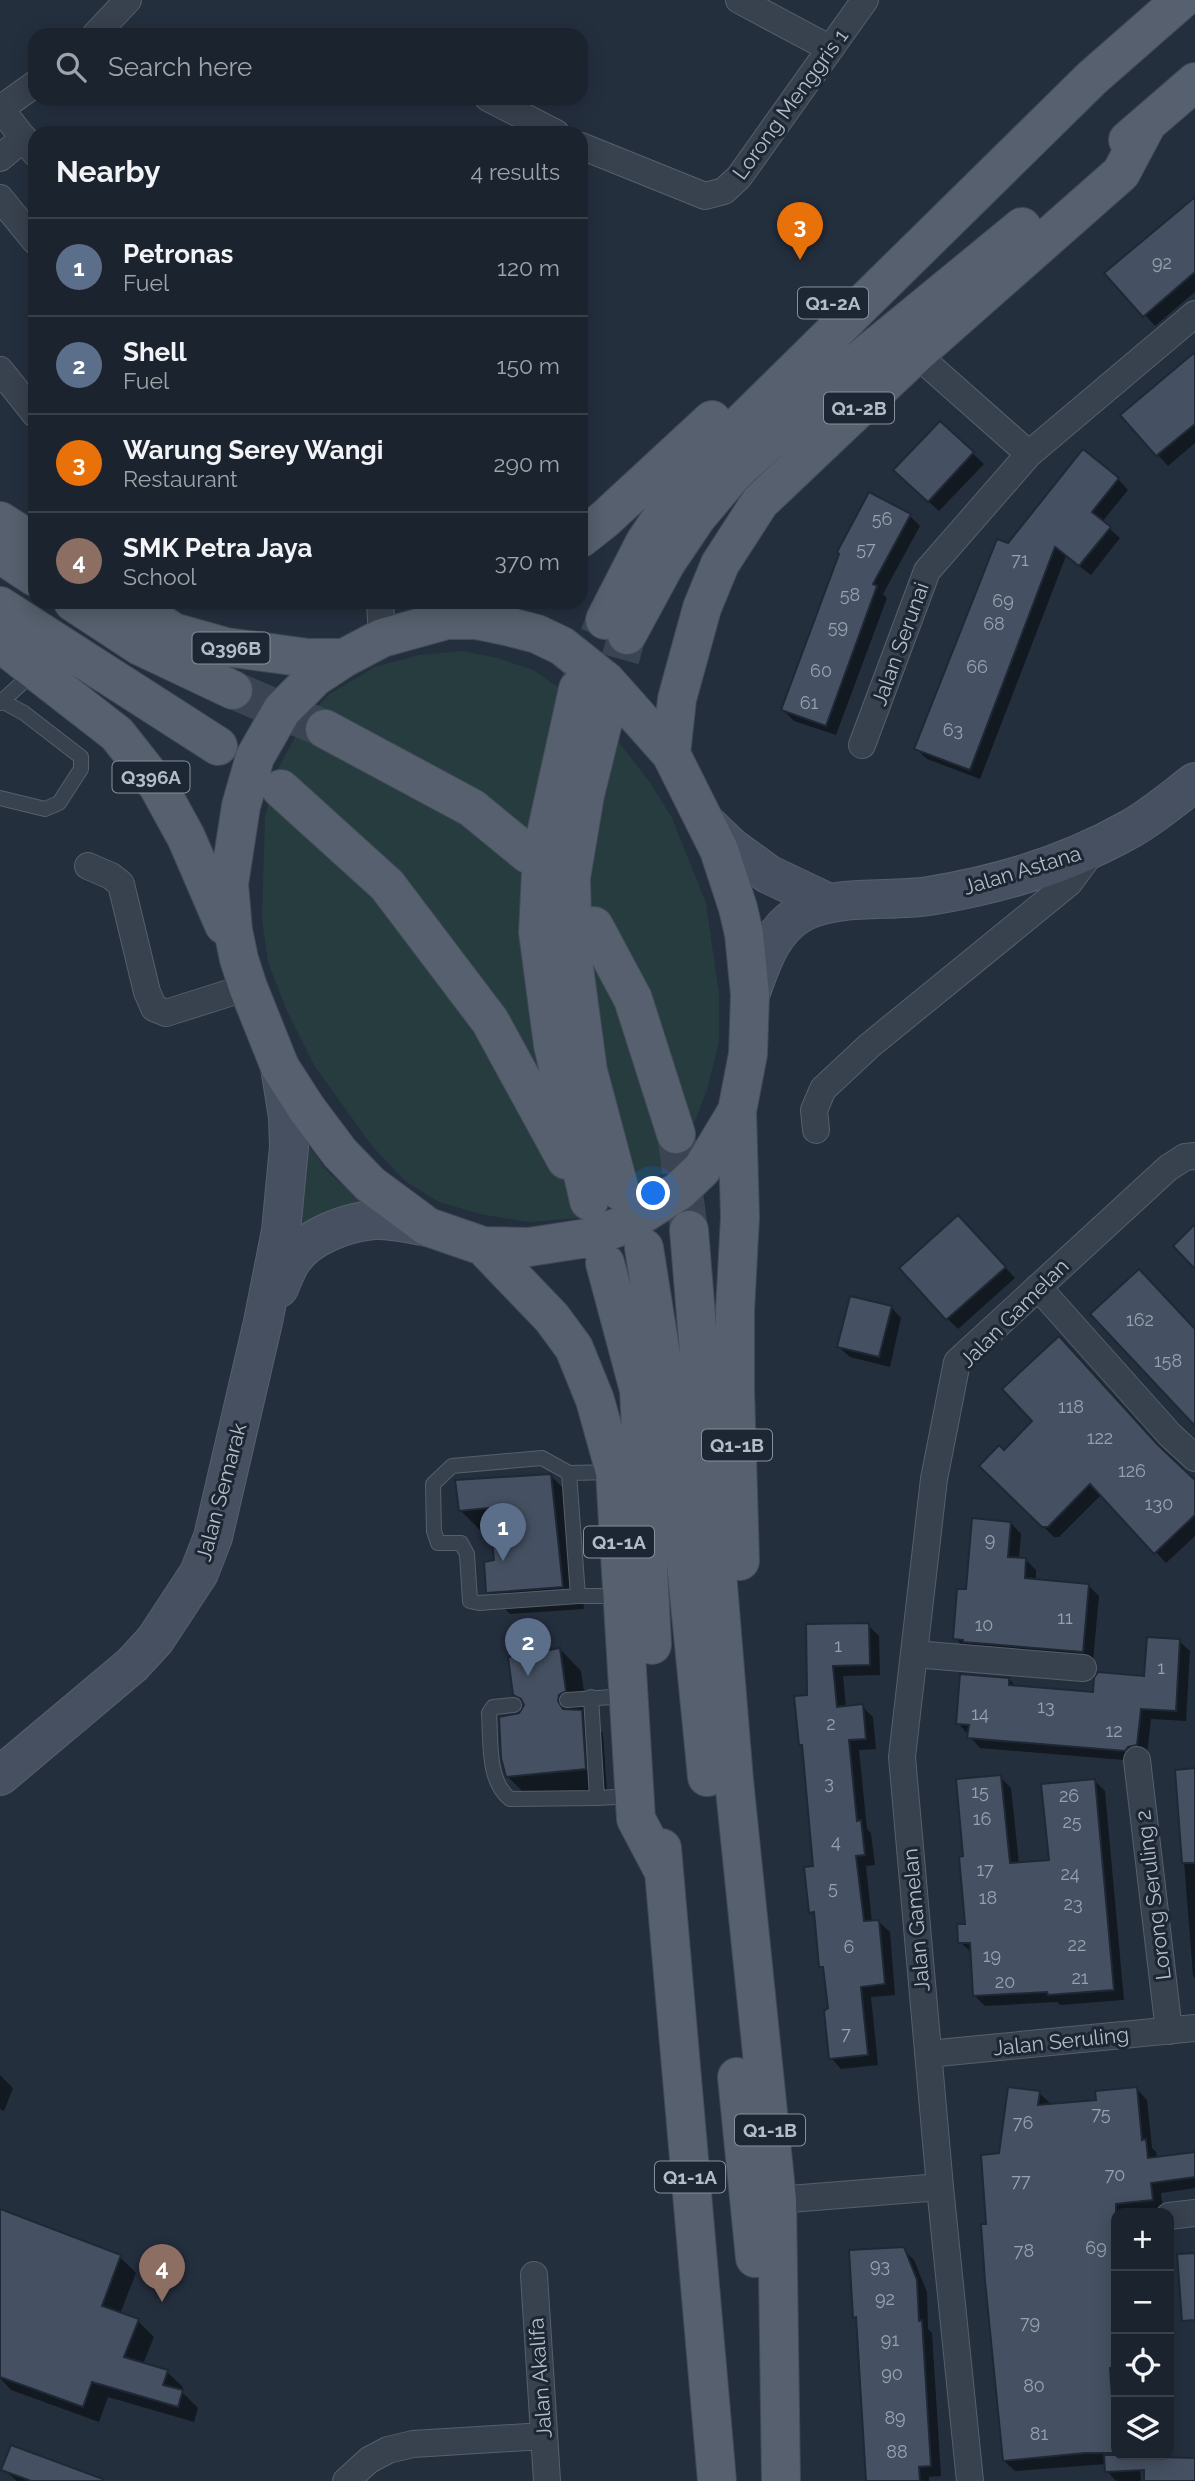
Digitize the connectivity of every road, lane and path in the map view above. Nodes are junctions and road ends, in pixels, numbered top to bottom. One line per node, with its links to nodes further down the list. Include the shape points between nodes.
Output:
1 (128, 0): 5 (street)
2 (739, 0): 6 (street)
3 (865, 0): 6 (street, Lorong Menggris 1)
4 (1181, 0): 7 (main road, Q1-2A)
5 (102, 28)
6 (829, 48): 16 (street, Lorong Menggris 1, via 739,177 724,191 705,196)
7 (1092, 78): 12 (main road, via 710,453 645,542 616,628 733,474 832,383); 26 (main road, Q1-2A, via 1031,110 733,400)
8 (1195, 82): 12 (main road, Q1-2B)
9 (28, 89): 11 (street)
10 (502, 105): 13 (street)
11 (0, 108): 14 (street)
12 (1147, 124): 21 (main road, Q1-2B, via 1121,173)
13 (542, 126)
14 (28, 145)
15 (28, 146): 17 (street)
16 (588, 154)
17 (0, 158)
18 (0, 198): 19 (street)
19 (28, 232)
20 (1195, 314): 24 (street, Jalan Serunai)
21 (916, 354): 24 (street); 46 (main road, Q1-2B, via 760,502 720,564 702,608 677,699)
22 (0, 370): 23 (street)
23 (28, 405)
24 (1029, 454): 44 (street, Jalan Serunai, via 927,571)
25 (0, 521): 27 (main road)
26 (589, 528)
27 (28, 539)
28 (0, 554): 29 (main road)
29 (28, 572)
30 (0, 606): 45 (main road)
31 (84, 609): 40 (main road, via 140,646)
32 (138, 609): 37 (main road, Q396B, via 173,632 226,647)
33 (456, 609): 35 (main road)
34 (381, 620): 35 (main road); 37 (main road)
35 (419, 626): 46 (main road, via 476,620 537,634 562,646 606,681)
36 (0, 643): 38 (main road, Q396A)
37 (344, 658): 56 (main road, via 298,692 255,757 241,806 229,884)
38 (36, 670): 41 (lane); 56 (main road, Q396A, via 117,734 158,786 186,837)
39 (578, 689): 63 (main road, via 542,852 538,932 553,1045)
40 (233, 690)
41 (1, 701): 49 (lane, via 72,749 81,757 81,769 59,803 45,809)
42 (605, 714): 63 (main road, via 571,878 573,960)
43 (325, 729): 52 (main road, via 472,808)
44 (862, 745)
45 (218, 746)
46 (671, 754): 50 (main road)
47 (1195, 782): 51 (main road, Jalan Astana, via 1133,828)
48 (281, 789): 63 (main road, via 387,885 490,1021)
49 (0, 798)
50 (706, 824): 54 (main road, via 768,873); 57 (main road, via 738,908)
51 (1095, 847): 54 (main road, Jalan Astana, via 1006,879 927,897); 60 (street, via 1069,883 823,1089 814,1110)
52 (528, 854)
53 (88, 866): 56 (street, via 121,884 154,1008 166,1013)
54 (829, 903): 57 (main road, via 803,912 784,926 761,962)
55 (594, 926): 61 (main road, via 633,999)
56 (243, 973): 58 (main road)
57 (750, 995): 59 (main road, via 748,1054)
58 (280, 1067): 64 (main road, via 357,1171); 70 (main road, Jalan Semarak, via 289,1147 277,1254)
59 (737, 1111): 66 (main road, via 702,1169 679,1191 630,1222 594,1237 553,1245); 84 (main road, Q1-1B, via 740,1217 735,1376 742,1647)
60 (816, 1130)
61 (677, 1134)
62 (1195, 1156): 69 (street, Jalan Gamelan, via 1168,1168)
63 (605, 1196)
64 (428, 1227): 66 (main road); 70 (main road, via 374,1220 308,1243 292,1259)
65 (689, 1230): 84 (main road)
66 (483, 1246): 72 (main road, Q1-1A, via 552,1318 574,1348 595,1400)
67 (643, 1248): 100 (main road, via 673,1431)
68 (605, 1263): 87 (main road, via 639,1390)
69 (1038, 1287): 71 (street); 76 (street, Jalan Gamelan, via 957,1363 934,1479)
70 (263, 1322): 83 (main road, Jalan Semarak, via 213,1537 199,1573 155,1640 132,1665)
71 (1195, 1458)
72 (615, 1472): 73 (lane); 75 (main road, Q1-1A)
73 (569, 1473): 74 (lane); 74 (lane, via 542,1458 452,1466 433,1484 433,1531 438,1543 461,1544 467,1554 470,1601)
74 (578, 1596): 75 (lane)
75 (623, 1596): 78 (main road, Q1-1A)
76 (914, 1654): 77 (street); 90 (street, Jalan Gamelan, via 902,1757)
77 (1083, 1668)
78 (628, 1696): 79 (lane); 85 (main road, Q1-1A)
79 (591, 1697): 80 (lane); 86 (lane)
80 (567, 1700)
81 (514, 1705): 86 (lane, via 492,1707 488,1713 499,1791 510,1799)
82 (1137, 1760): 89 (street, Lorong Seruling 2)
83 (0, 1776)
84 (734, 1780): 92 (main road, Q1-1B)
85 (635, 1796): 86 (lane); 87 (main road, Q1-1A, via 636,1819)
86 (597, 1798)
87 (664, 1872): 99 (main road, Q1-1A)
88 (1195, 2028): 89 (street, Jalan Seruling)
89 (1169, 2031): 90 (street, Jalan Seruling)
90 (928, 2054): 91 (street, Jalan Gamelan)
91 (940, 2187): 92 (street); 101 (street, Jalan Gamelan)
92 (777, 2200): 100 (main road, Q1-1B)
93 (1195, 2213): 94 (street)
94 (1174, 2215)
95 (534, 2275): 96 (street, Jalan Akalifa)
96 (543, 2435): 97 (street, via 413,2444 369,2460); 98 (street, Jalan Akalifa)
97 (346, 2481)
98 (547, 2481)
99 (717, 2481)
100 (779, 2481)
101 (970, 2481)

